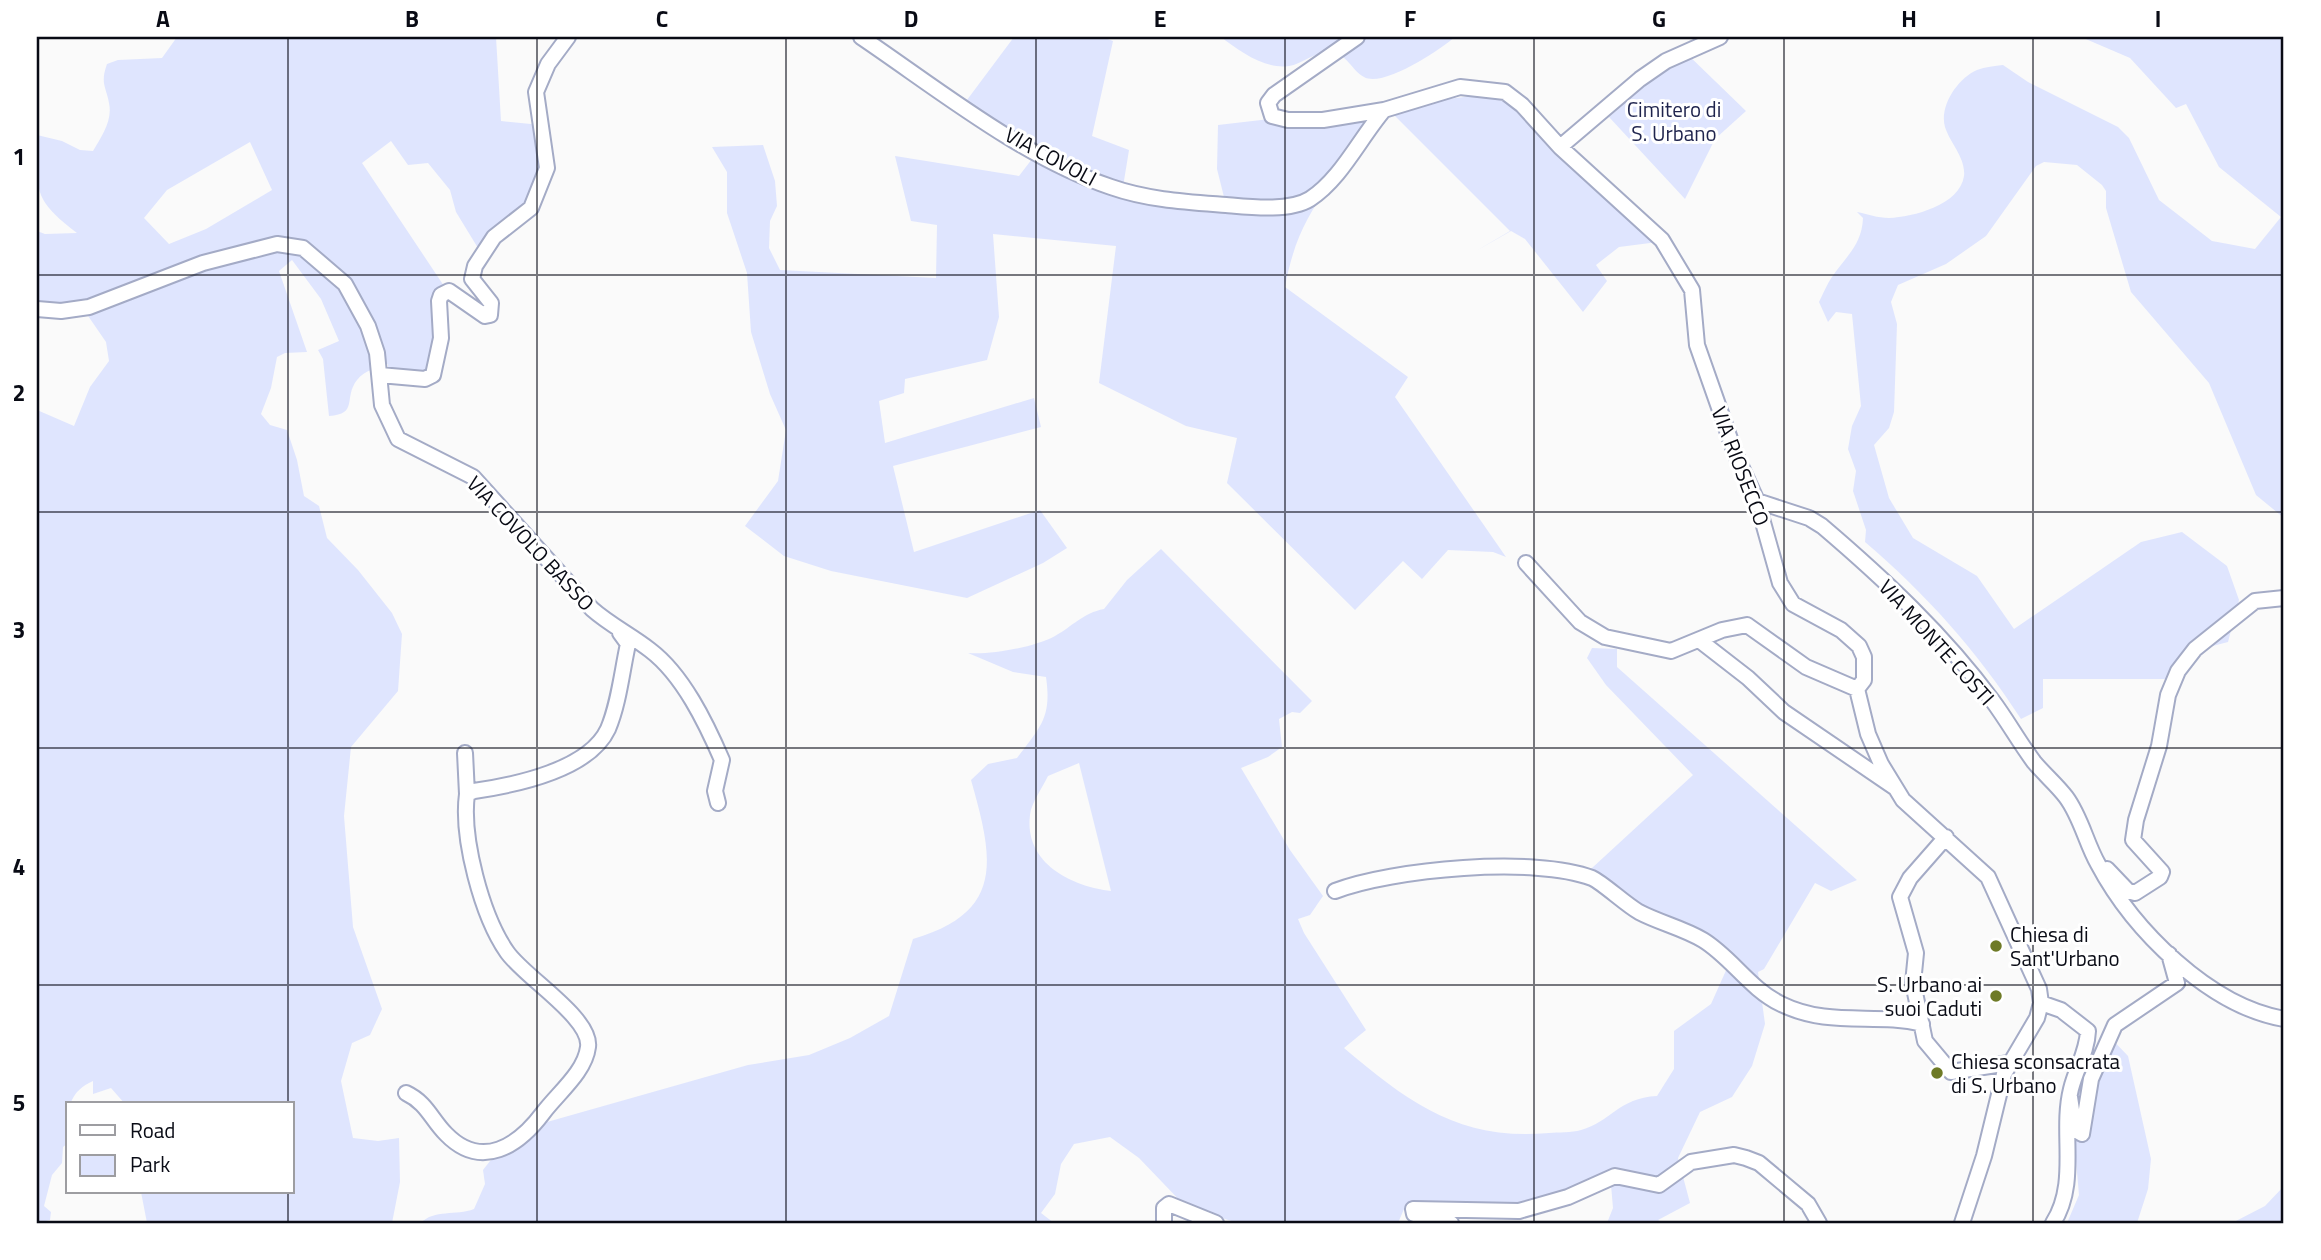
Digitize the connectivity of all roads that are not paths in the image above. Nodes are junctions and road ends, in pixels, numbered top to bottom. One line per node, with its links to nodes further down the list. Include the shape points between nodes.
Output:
1 (568, 37): 8 (street, via 548,64 536,92 547,167 531,208 494,237 475,266 472,279 491,303 490,315 449,291 439,301 441,338 433,375 425,379)
2 (861, 37): 5 (street, VIA COVOLI, via 1074,173 1161,200 1241,207 1308,200 1333,178)
3 (1357, 37): 5 (street, VIA RIOSECCO, via 1275,95 1268,103 1269,112 1281,119 1323,120)
4 (1720, 37): 6 (street, via 1657,67)
5 (1384, 110): 6 (street, VIA RIOSECCO, via 1460,87 1493,88 1522,105)
6 (1560, 147): 9 (street, VIA RIOSECCO, via 1662,240 1688,281 1702,360)
7 (37, 309): 8 (street, VIA COVOLO BASSO, via 89,307 203,263 293,244 315,256 351,292 373,338)
8 (380, 375): 12 (street, VIA COVOLO BASSO, via 382,405 398,439 472,477 573,590)
9 (1757, 500): 14 (street, VIA RIOSECCO, via 1786,594 1793,604 1841,630 1862,651 1864,680); 20 (street, VIA MONTE COSTI, via 1822,526 1920,617 1992,700 2033,760 2066,797)
10 (1526, 563): 13 (street, via 1580,622 1600,635 1668,652)
11 (2284, 598): 20 (street, VIA MONTE COSTI, via 2255,601 2195,649 2178,671 2133,840 2158,865 2160,877 2142,891 2128,891)
12 (619, 632): 17 (street, via 628,644 611,719 599,744 580,758 532,779); 18 (street, VIA COVOLO BASSO, via 651,651 678,679 722,760 715,791)
13 (1699, 640): 14 (street, via 1733,626 1753,626 1798,662); 16 (street, via 1784,712)
14 (1857, 689): 16 (street, VIA RIOSECCO, via 1868,734)
15 (465, 753): 17 (street)
16 (1895, 788): 19 (street)
17 (467, 794): 27 (street, via 472,867 499,941 580,1024 588,1049 579,1070 526,1134 513,1146 489,1152 454,1141 427,1106)
18 (718, 803)
19 (1946, 837): 23 (street, via 1994,887); 25 (street, via 1910,878 1900,897 1916,953 1913,983)
20 (2096, 862): 22 (street, VIA MONTE COSTI, via 2121,902)
21 (1335, 891): 25 (street, via 1354,883 1437,870 1536,867 1568,871 1595,879 1640,913 1706,941 1739,973 1782,1004 1841,1019)
22 (2169, 952): 24 (street, VIA MONTE COSTI, via 2207,986 2232,1001); 28 (street, via 2177,983 2115,1025 2091,1079 2082,1134 2075,1130)
23 (2041, 1003): 26 (street, via 2033,1028); 28 (street, via 2061,1010 2088,1031)
24 (2284, 1019)
25 (1922, 1024): 26 (street, via 1925,1041 1951,1072)
26 (2009, 1063): 33 (street)
27 (406, 1093)
28 (2070, 1097): 34 (street, via 2064,1202)
29 (1164, 1223): 30 (street, via 1164,1208 1169,1204)
30 (1216, 1223)
31 (1451, 1223): 32 (street, via 1419,1218 1413,1211 1417,1207 1518,1210 1568,1197 1609,1177 1659,1185 1692,1162 1734,1155 1759,1163 1808,1204)
32 (1819, 1223)
33 (1962, 1223)
34 (2053, 1223)

